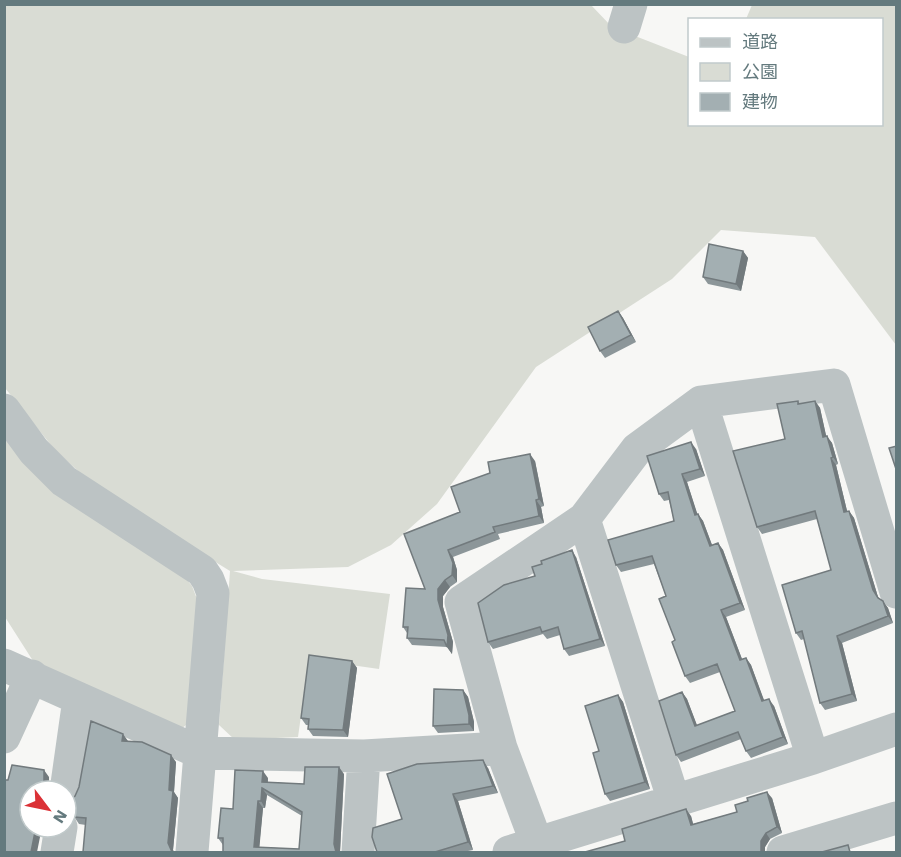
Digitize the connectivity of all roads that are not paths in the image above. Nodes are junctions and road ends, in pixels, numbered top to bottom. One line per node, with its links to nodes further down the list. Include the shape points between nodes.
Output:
1 (701, 402): 3 (street, via 637,449); 4 (street, via 834,385); 12 (street)
2 (4, 410): 10 (street, via 34,451 64,481 202,571 208,580 213,593)
3 (584, 519): 9 (street, via 461,602); 14 (street)
4 (897, 592)
5 (18, 671): 6 (street); 8 (street)
6 (79, 699): 10 (street); 13 (street)
7 (897, 729): 12 (street)
8 (4, 737)
9 (501, 748): 11 (street); 16 (street)
10 (201, 753): 11 (street); 17 (street)
11 (364, 756): 18 (street)
12 (813, 758): 14 (street)
13 (68, 779)
14 (674, 801): 16 (street)
15 (897, 818): 19 (street)
16 (523, 848)
17 (192, 852)
18 (358, 852)
19 (783, 852)

